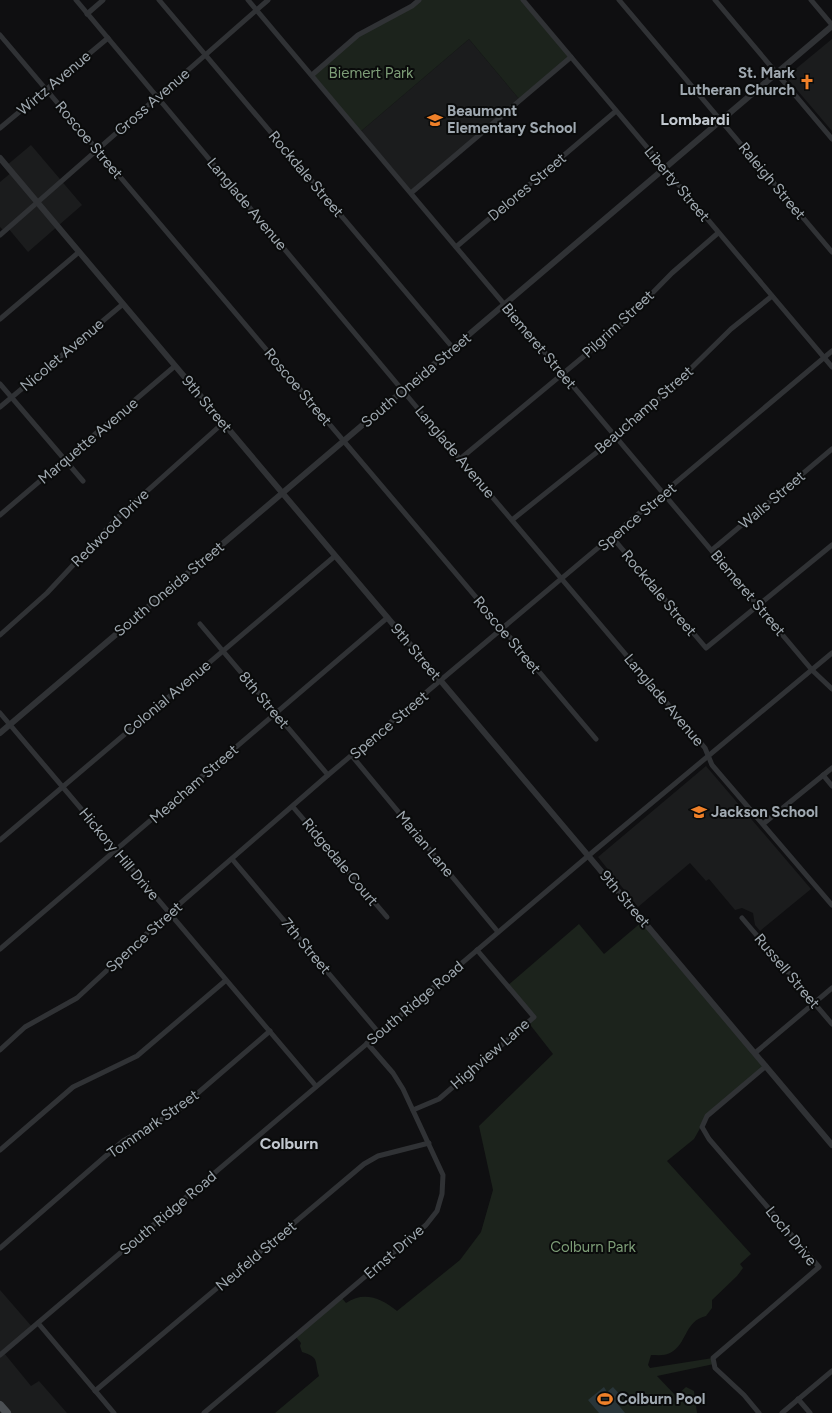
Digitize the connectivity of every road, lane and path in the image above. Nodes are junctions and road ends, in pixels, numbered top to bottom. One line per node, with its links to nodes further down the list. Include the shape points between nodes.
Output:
1 (76, 0): 12 (street, Langlade Avenue)
2 (103, 0): 12 (street)
3 (159, 0): 16 (street, Rockdale Street)
4 (248, 0): 11 (street, Biemeret Street)
5 (268, 0): 11 (street, Gross Avenue)
6 (419, 0): 19 (street, via 358,35)
7 (523, 0): 17 (street, Liberty Street)
8 (619, 0): 23 (street, Raleigh Street)
9 (715, 0): 18 (street)
10 (811, 0): 13 (street)
11 (257, 10): 16 (street, Gross Avenue); 19 (street, Biemeret Street)
12 (87, 14): 15 (street, Langlade Avenue)
13 (832, 25): 18 (street, South Oneida Street)
14 (0, 34): 20 (street, Roscoe Street)
15 (108, 38): 20 (street, Wirtz Avenue); 21 (street, Langlade Avenue)
16 (206, 55): 21 (street, Gross Avenue); 40 (street, Rockdale Street)
17 (571, 57): 22 (street, Liberty Street); 29 (street)
18 (776, 72): 23 (street, South Oneida Street); 25 (street)
19 (312, 75): 29 (street, Biemeret Street)
20 (46, 90): 24 (street, Wirtz Avenue); 26 (street, Roscoe Street)
21 (158, 97): 26 (street, Gross Avenue); 47 (street, Langlade Avenue)
22 (616, 111): 28 (street, Liberty Street); 33 (street, Delores Street)
23 (720, 119): 28 (street, South Oneida Street); 35 (street, Raleigh Street)
24 (0, 128)
25 (832, 138)
26 (98, 150): 30 (street, Gross Avenue); 52 (street, Roscoe Street)
27 (0, 158): 30 (street, 9th Street)
28 (664, 167): 31 (street, Liberty Street); 38 (street, South Oneida Street)
29 (411, 193): 33 (street, Biemeret Street)
30 (38, 203): 32 (street, Gross Avenue); 34 (street, 9th Street)
31 (718, 233): 36 (street, Liberty Street); 45 (street, Pilgrim Street, via 672,273 619,327)
32 (0, 235)
33 (456, 247): 38 (street, Biemeret Street)
34 (79, 252): 37 (street, 9th Street); 39 (street)
35 (832, 252)
36 (772, 296): 42 (street, Liberty Street); 51 (street, Beauchamp Street, via 731,329 668,392)
37 (123, 304): 43 (street, 9th Street); 48 (street, Nicolet Avenue)
38 (505, 304): 40 (street, South Oneida Street); 45 (street, Biemeret Street)
39 (0, 319)
40 (453, 348): 47 (street, South Oneida Street)
41 (832, 351): 42 (street, Spence Street)
42 (824, 358): 44 (street, Liberty Street); 58 (street, Spence Street)
43 (175, 366): 50 (street, 9th Street); 55 (street, Marquette Avenue)
44 (832, 368)
45 (563, 374): 51 (street, Biemeret Street); 54 (street, Pilgrim Street)
46 (0, 384): 48 (street)
47 (404, 391): 52 (street, South Oneida Street); 54 (street, Langlade Avenue)
48 (11, 397): 49 (street, Nicolet Avenue); 55 (street)
49 (0, 407)
50 (223, 423): 57 (street, 9th Street); 70 (street, Redwood Drive, via 117,518 47,593)
51 (616, 436): 58 (street, Biemeret Street); 60 (street, Beauchamp Street)
52 (343, 441): 57 (street, South Oneida Street); 69 (street, Roscoe Street)
53 (832, 449): 63 (street, Walls Street)
54 (460, 459): 60 (street, Langlade Avenue)
55 (65, 460): 56 (street); 59 (street, Marquette Avenue)
56 (83, 481)
57 (282, 493): 64 (street, 9th Street); 78 (street, South Oneida Street)
58 (664, 494): 61 (street, Spence Street); 63 (street, Biemeret Street)
59 (0, 516)
60 (512, 520): 65 (street, Langlade Avenue)
61 (612, 537): 65 (street, Spence Street); 66 (street, Rockdale Street, via 706,648)
62 (832, 545): 66 (street)
63 (712, 550): 66 (street, Biemeret Street)
64 (335, 556): 67 (street, 9th Street); 71 (street, Colonial Avenue)
65 (563, 579): 69 (street, Spence Street); 82 (street, Langlade Avenue, via 705,748)
66 (759, 606): 73 (street, Biemeret Street)
67 (387, 618): 74 (street, 9th Street); 77 (street, Meacham Street)
68 (200, 624): 71 (street, 8th Street)
69 (502, 630): 74 (street, Spence Street); 80 (street, Roscoe Street)
70 (0, 635)
71 (223, 651): 77 (street, 8th Street); 87 (street, Colonial Avenue)
72 (832, 654): 73 (street, South Ridge Road)
73 (812, 670): 75 (street, Biemeret Street); 82 (street, South Ridge Road)
74 (441, 682): 81 (street, Spence Street); 92 (street, 9th Street)
75 (832, 689)
76 (0, 712): 78 (street, Hickory Hill Drive)
77 (276, 713): 84 (street, 8th Street); 91 (street, Meacham Street)
78 (10, 724): 79 (street, South Oneida Street); 87 (street, Hickory Hill Drive)
79 (0, 733)
80 (596, 739)
81 (352, 756): 84 (street, Spence Street); 98 (street, Marian Lane)
82 (708, 756): 89 (street, Langlade Avenue, via 712,765); 92 (street, South Ridge Road)
83 (832, 768): 85 (street)
84 (328, 775): 88 (street, Spence Street)
85 (823, 775): 86 (street); 89 (street)
86 (832, 786)
87 (63, 787): 90 (street, Colonial Avenue); 91 (street, Hickory Hill Drive)
88 (293, 807): 93 (street, Spence Street); 96 (street, Ridgedale Court)
89 (763, 824): 94 (street, Langlade Avenue)
90 (0, 840)
91 (116, 851): 95 (street, Hickory Hill Drive); 99 (street, Meacham Street)
92 (588, 856): 98 (street, South Ridge Road); 109 (street, 9th Street)
93 (232, 859): 95 (street, Spence Street); 106 (street, 7th Street)
94 (832, 905)
95 (169, 913): 101 (street, Hickory Hill Drive); 108 (street, Spence Street, via 77,998 25,1027)
96 (387, 917)
97 (742, 918): 103 (street, Russell Street)
98 (498, 932): 100 (street, South Ridge Road)
99 (0, 949)
100 (477, 950): 106 (street, South Ridge Road); 112 (street, Highview Lane, via 534,1017 439,1099)
101 (225, 981): 105 (street, Hickory Hill Drive); 115 (street, via 137,1056 73,1086)
102 (832, 988): 103 (street)
103 (814, 1003): 104 (street, Russell Street); 109 (street)
104 (832, 1024)
105 (270, 1031): 111 (street, Hickory Hill Drive); 116 (street, Tommark Street, via 178,1110 123,1142)
106 (379, 1033): 107 (street, South Ridge Road)
107 (367, 1043): 111 (street, South Ridge Road); 112 (street, Ernst Drive, via 393,1074)
108 (0, 1050)
109 (755, 1053): 110 (street, 9th Street)
110 (766, 1066): 114 (street, 9th Street); 126 (street, Loch Drive, via 707,1116 702,1127 709,1139 819,1267 713,1358 715,1368)
111 (316, 1086): 117 (street, South Ridge Road)
112 (413, 1110): 113 (street, Ernst Drive)
113 (429, 1143): 120 (street, Neufeld Street, via 378,1156 364,1164); 125 (street, Ernst Drive, via 443,1175 437,1211 426,1225)
114 (832, 1145)
115 (0, 1150)
116 (0, 1248)
117 (38, 1324): 118 (street, South Ridge Road); 120 (street)
118 (0, 1355)
119 (832, 1371): 121 (street)
120 (95, 1391): 124 (street)
121 (798, 1399): 127 (street); 128 (street)
122 (0, 1404): 123 (main road)
123 (7, 1413)
124 (114, 1413)
125 (204, 1413)
126 (759, 1413)
127 (782, 1413)
128 (810, 1413)

